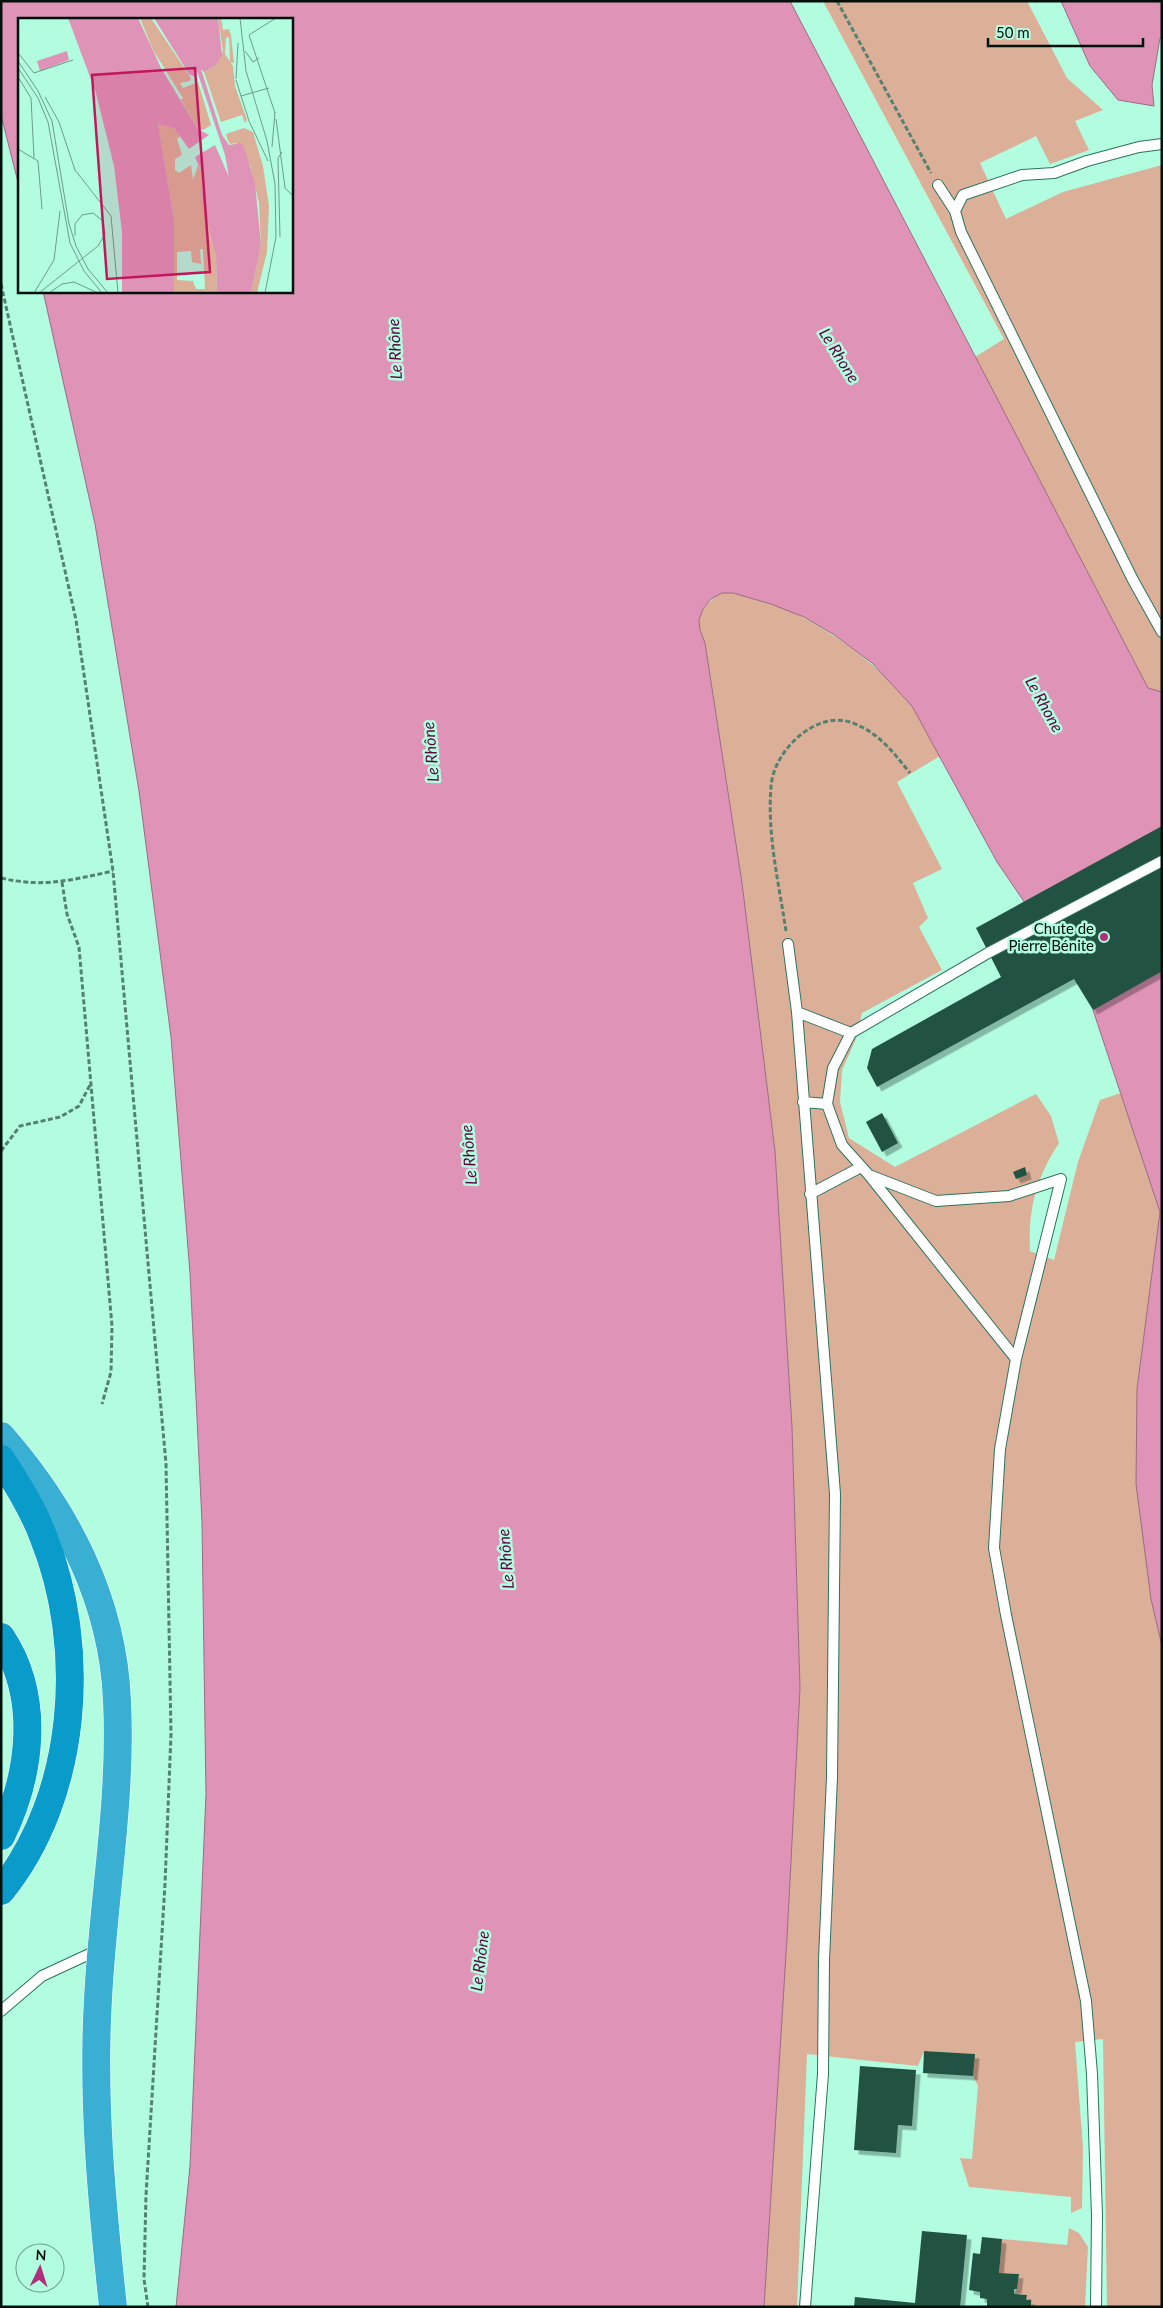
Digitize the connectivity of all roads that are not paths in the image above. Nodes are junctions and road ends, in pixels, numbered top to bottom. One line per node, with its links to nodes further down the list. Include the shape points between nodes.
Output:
1 (1162, 144): 3 (lane, via 1096,158 1054,173 1022,175 990,185 963,195)
2 (938, 185): 3 (lane)
3 (955, 211): 4 (lane, via 961,232 1133,580)
4 (1162, 632)
5 (1162, 860): 8 (lane, via 988,953)
6 (788, 944): 7 (lane)
7 (797, 1012): 8 (lane); 9 (lane)
8 (851, 1034): 10 (lane, via 833,1068)
9 (803, 1102): 10 (lane); 12 (lane)
10 (827, 1104): 11 (lane, via 842,1145)
11 (865, 1171): 12 (lane); 13 (lane); 13 (lane, via 936,1201 1009,1196 1061,1179)
12 (810, 1194): 22 (lane, via 835,1494 832,1777 823,2074)
13 (1016, 1359): 23 (lane, via 1000,1449 994,1548 1086,2001 1092,2074)
14 (1, 1436): 19 (highway, via 30,1469 72,1535 108,1634 117,1699 118,1752)
15 (1, 1459): 18 (highway, via 31,1508 53,1564 65,1620 69,1683 58,1776 40,1825)
16 (1, 1637): 17 (highway, via 22,1683 27,1718 21,1780)
17 (1, 1836)
18 (1, 1891)
19 (101, 1948): 20 (lane, via 42,1976); 21 (highway, via 97,2110)
20 (1, 2011)
21 (113, 2307)
22 (805, 2307)
23 (1096, 2307)

